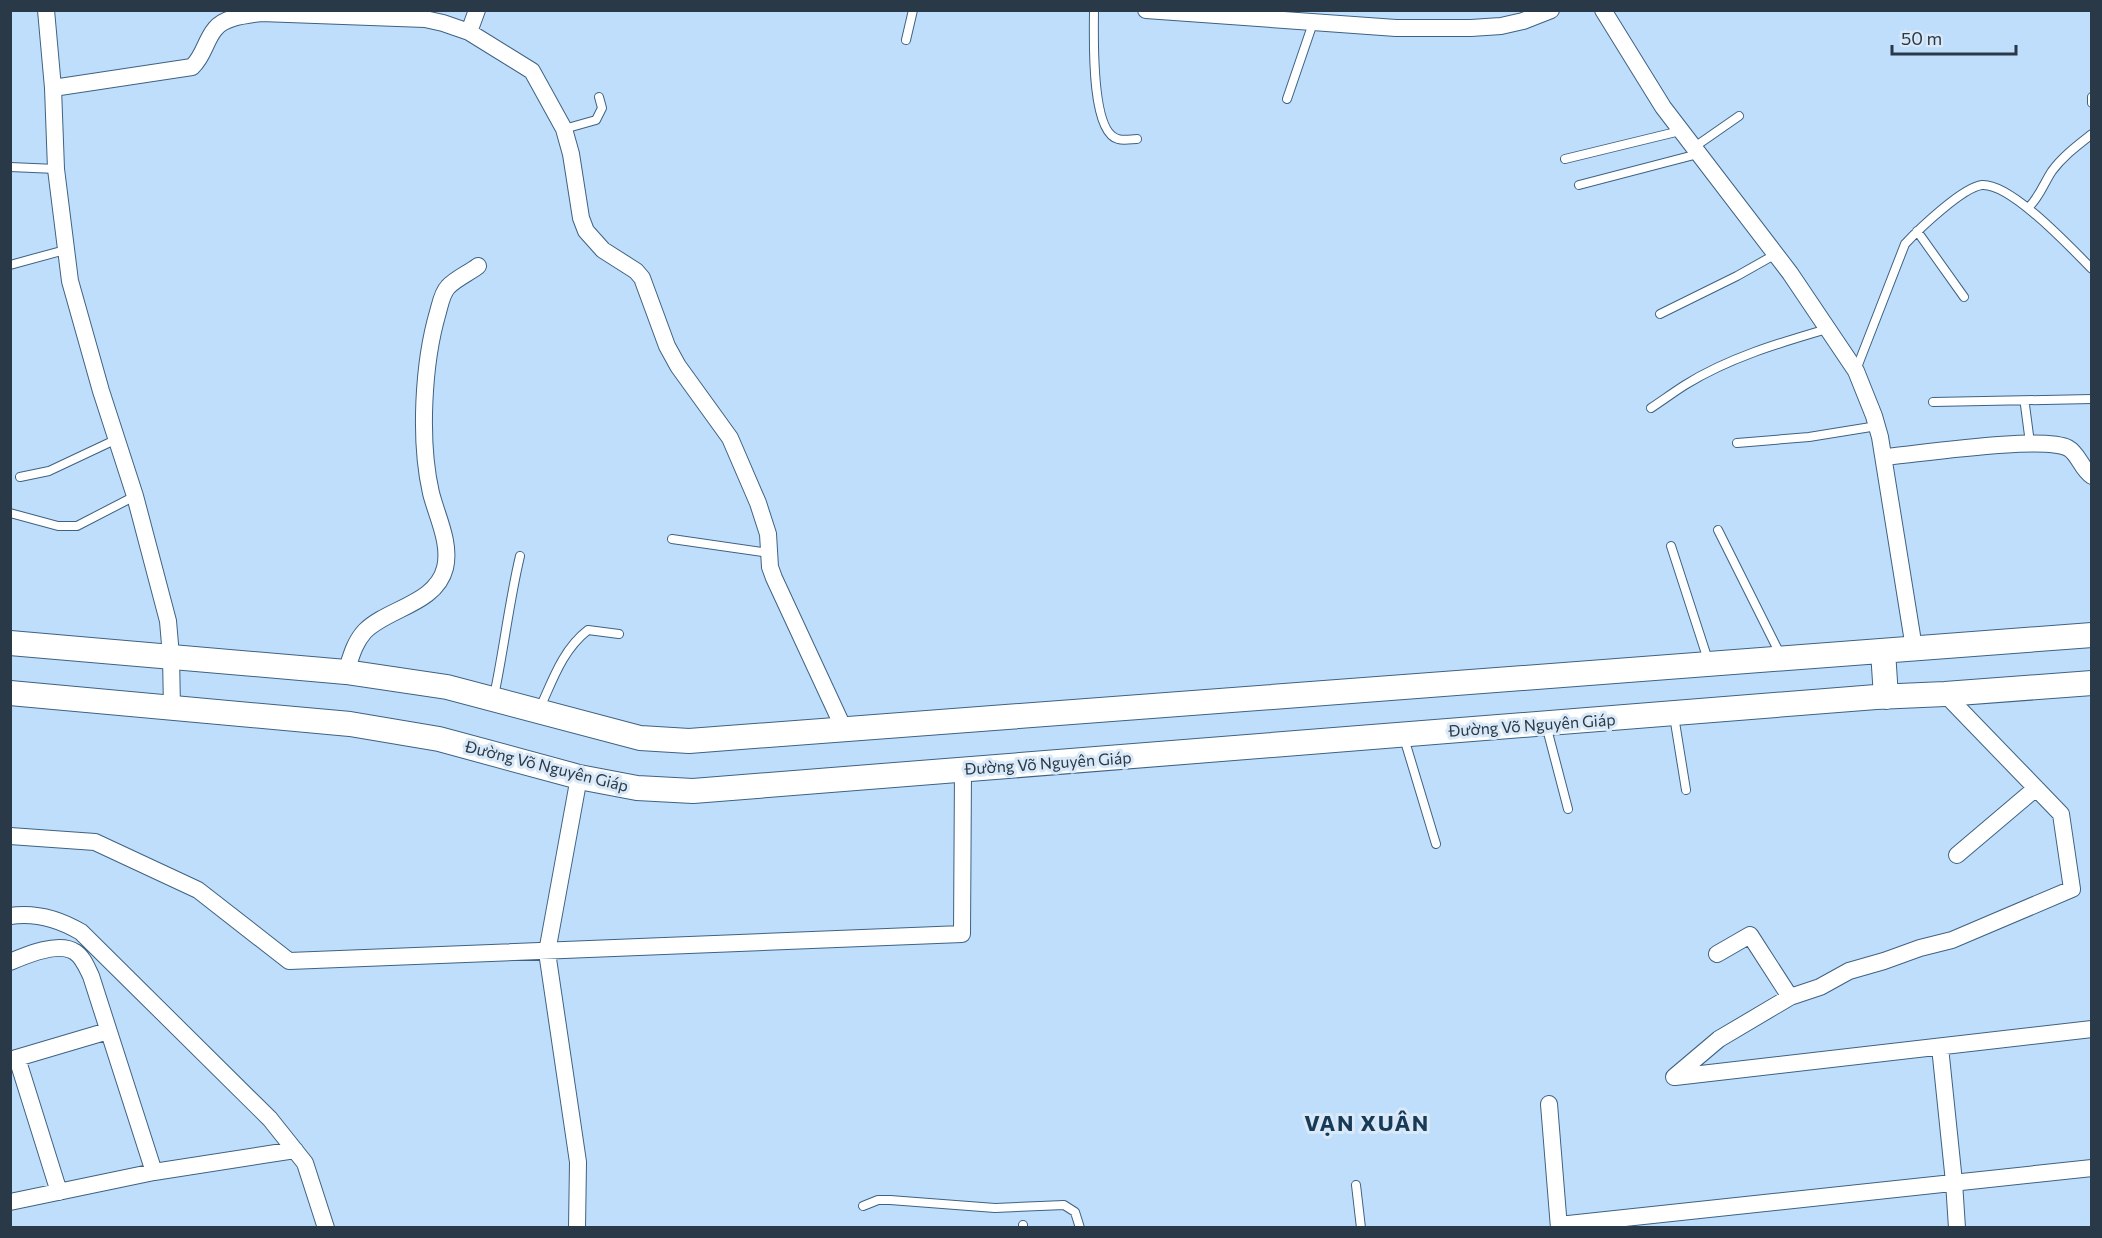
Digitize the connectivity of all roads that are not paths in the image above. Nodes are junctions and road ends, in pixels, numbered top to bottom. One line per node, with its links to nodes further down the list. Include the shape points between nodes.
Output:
1 (46, 10): 12 (street)
2 (477, 10): 10 (street)
3 (913, 10): 11 (lane)
4 (1094, 10): 21 (lane, via 1095,82 1103,119 1108,132 1118,139)
5 (1146, 10): 9 (street)
6 (1551, 10): 9 (street, via 1512,24 1471,28 1396,28)
7 (1603, 10): 19 (street)
8 (400, 14): 10 (street); 12 (street, via 248,15 215,28 192,67)
9 (1315, 19): 15 (lane)
10 (469, 32): 18 (street, via 532,71)
11 (906, 40)
12 (53, 88): 25 (street)
13 (599, 97): 18 (lane, via 602,108 596,120)
14 (2091, 97): 16 (lane)
15 (1287, 99)
16 (2091, 103)
17 (1739, 116): 22 (lane)
18 (564, 129): 54 (street, via 586,231 603,250 642,278 678,366 730,438 758,503 768,534)
19 (1680, 131): 22 (street); 23 (lane)
20 (2091, 134): 27 (lane, via 2051,172)
21 (1137, 139)
22 (1695, 151): 26 (lane); 30 (street)
23 (1565, 159)
24 (10, 167): 25 (lane)
25 (56, 170): 29 (street)
26 (1579, 185)
27 (2029, 207): 28 (lane, via 1993,187 1978,186); 33 (lane)
28 (1917, 231): 34 (lane); 37 (lane, via 1905,244)
29 (65, 249): 31 (lane); 43 (street, via 70,280)
30 (1776, 254): 35 (lane); 36 (street)
31 (10, 265)
32 (478, 267): 64 (street, via 447,288 431,335 424,415 426,458 446,552 445,569 423,598 378,620 364,632)
33 (2091, 268)
34 (1964, 297)
35 (1660, 315)
36 (1827, 329): 37 (street); 41 (lane, via 1771,345 1720,367)
37 (1856, 371): 42 (street)
38 (2091, 399): 39 (lane)
39 (1933, 402)
40 (2025, 405): 45 (lane)
41 (1651, 408)
42 (1877, 426): 44 (lane); 46 (street)
43 (117, 439): 48 (lane, via 49,471); 49 (street)
44 (1737, 443)
45 (2030, 443): 46 (street); 47 (street, via 2067,448)
46 (1884, 457): 59 (street)
47 (2091, 476)
48 (20, 477)
49 (135, 496): 50 (lane, via 77,526 58,526); 61 (street, via 168,621)
50 (10, 513)
51 (1718, 530): 62 (lane)
52 (672, 539): 54 (lane)
53 (1671, 546): 63 (lane)
54 (769, 553): 74 (street, via 774,578)
55 (520, 556): 69 (lane)
56 (619, 634): 71 (lane, via 588,630 574,641)
57 (2091, 635): 59 (main road)
58 (10, 643): 61 (main road)
59 (1914, 648): 60 (main road)
60 (1882, 651): 62 (main road); 68 (main road)
61 (171, 656): 64 (main road); 70 (street)
62 (1782, 658): 63 (main road)
63 (1710, 664): 74 (main road)
64 (346, 672): 69 (main road, via 447,687)
65 (2091, 683): 67 (main road, Đường Võ Nguyên Giáp)
66 (10, 693): 70 (main road, Đường Võ Nguyên Giáp)
67 (1945, 694): 68 (main road, Đường Võ Nguyên Giáp); 78 (street)
68 (1886, 697): 72 (main road, Đường Võ Nguyên Giáp)
69 (494, 699): 71 (main road)
70 (172, 709): 77 (main road, Đường Võ Nguyên Giáp, via 350,724 439,739)
71 (539, 711): 74 (main road, via 640,738 689,741)
72 (1673, 714): 73 (main road, Đường Võ Nguyên Giáp); 79 (lane)
73 (1546, 724): 75 (main road, Đường Võ Nguyên Giáp); 80 (lane)
74 (844, 729)
75 (1403, 735): 76 (main road, Đường Võ Nguyên Giáp); 82 (lane)
76 (963, 770): 77 (main road, Đường Võ Nguyên Giáp, via 693,791 637,788); 85 (street, via 962,934)
77 (579, 777): 85 (street)
78 (2036, 788): 83 (street); 88 (street, via 2061,814 2072,889 1952,940 1850,970 1820,987)
79 (1686, 790)
80 (1568, 809)
81 (10, 836): 85 (street, via 94,842 198,890 289,961)
82 (1436, 844)
83 (1957, 855)
84 (10, 916): 94 (street, via 39,915 63,921 81,932 263,1111)
85 (547, 952): 104 (street, via 578,1162)
86 (1717, 954): 88 (street, via 1750,935)
87 (10, 962): 90 (street, via 44,950 75,952 91,976)
88 (1790, 997): 91 (street, via 1719,1040 1674,1077)
89 (2091, 1029): 91 (street)
90 (108, 1031): 92 (street); 96 (street)
91 (1940, 1047): 97 (street)
92 (14, 1059): 99 (street)
93 (1549, 1104): 102 (street)
94 (295, 1150): 96 (street); 103 (street, via 305,1163)
95 (2091, 1168): 97 (street)
96 (154, 1172): 99 (street)
97 (1954, 1182): 102 (street); 107 (street)
98 (1356, 1185): 106 (lane)
99 (59, 1192): 100 (street)
100 (10, 1202)
101 (863, 1206): 105 (lane, via 878,1200 1023,1209 1064,1205 1075,1212)
102 (1559, 1226)
103 (326, 1227)
104 (577, 1227)
105 (1080, 1227)
106 (1361, 1227)
107 (1957, 1227)

